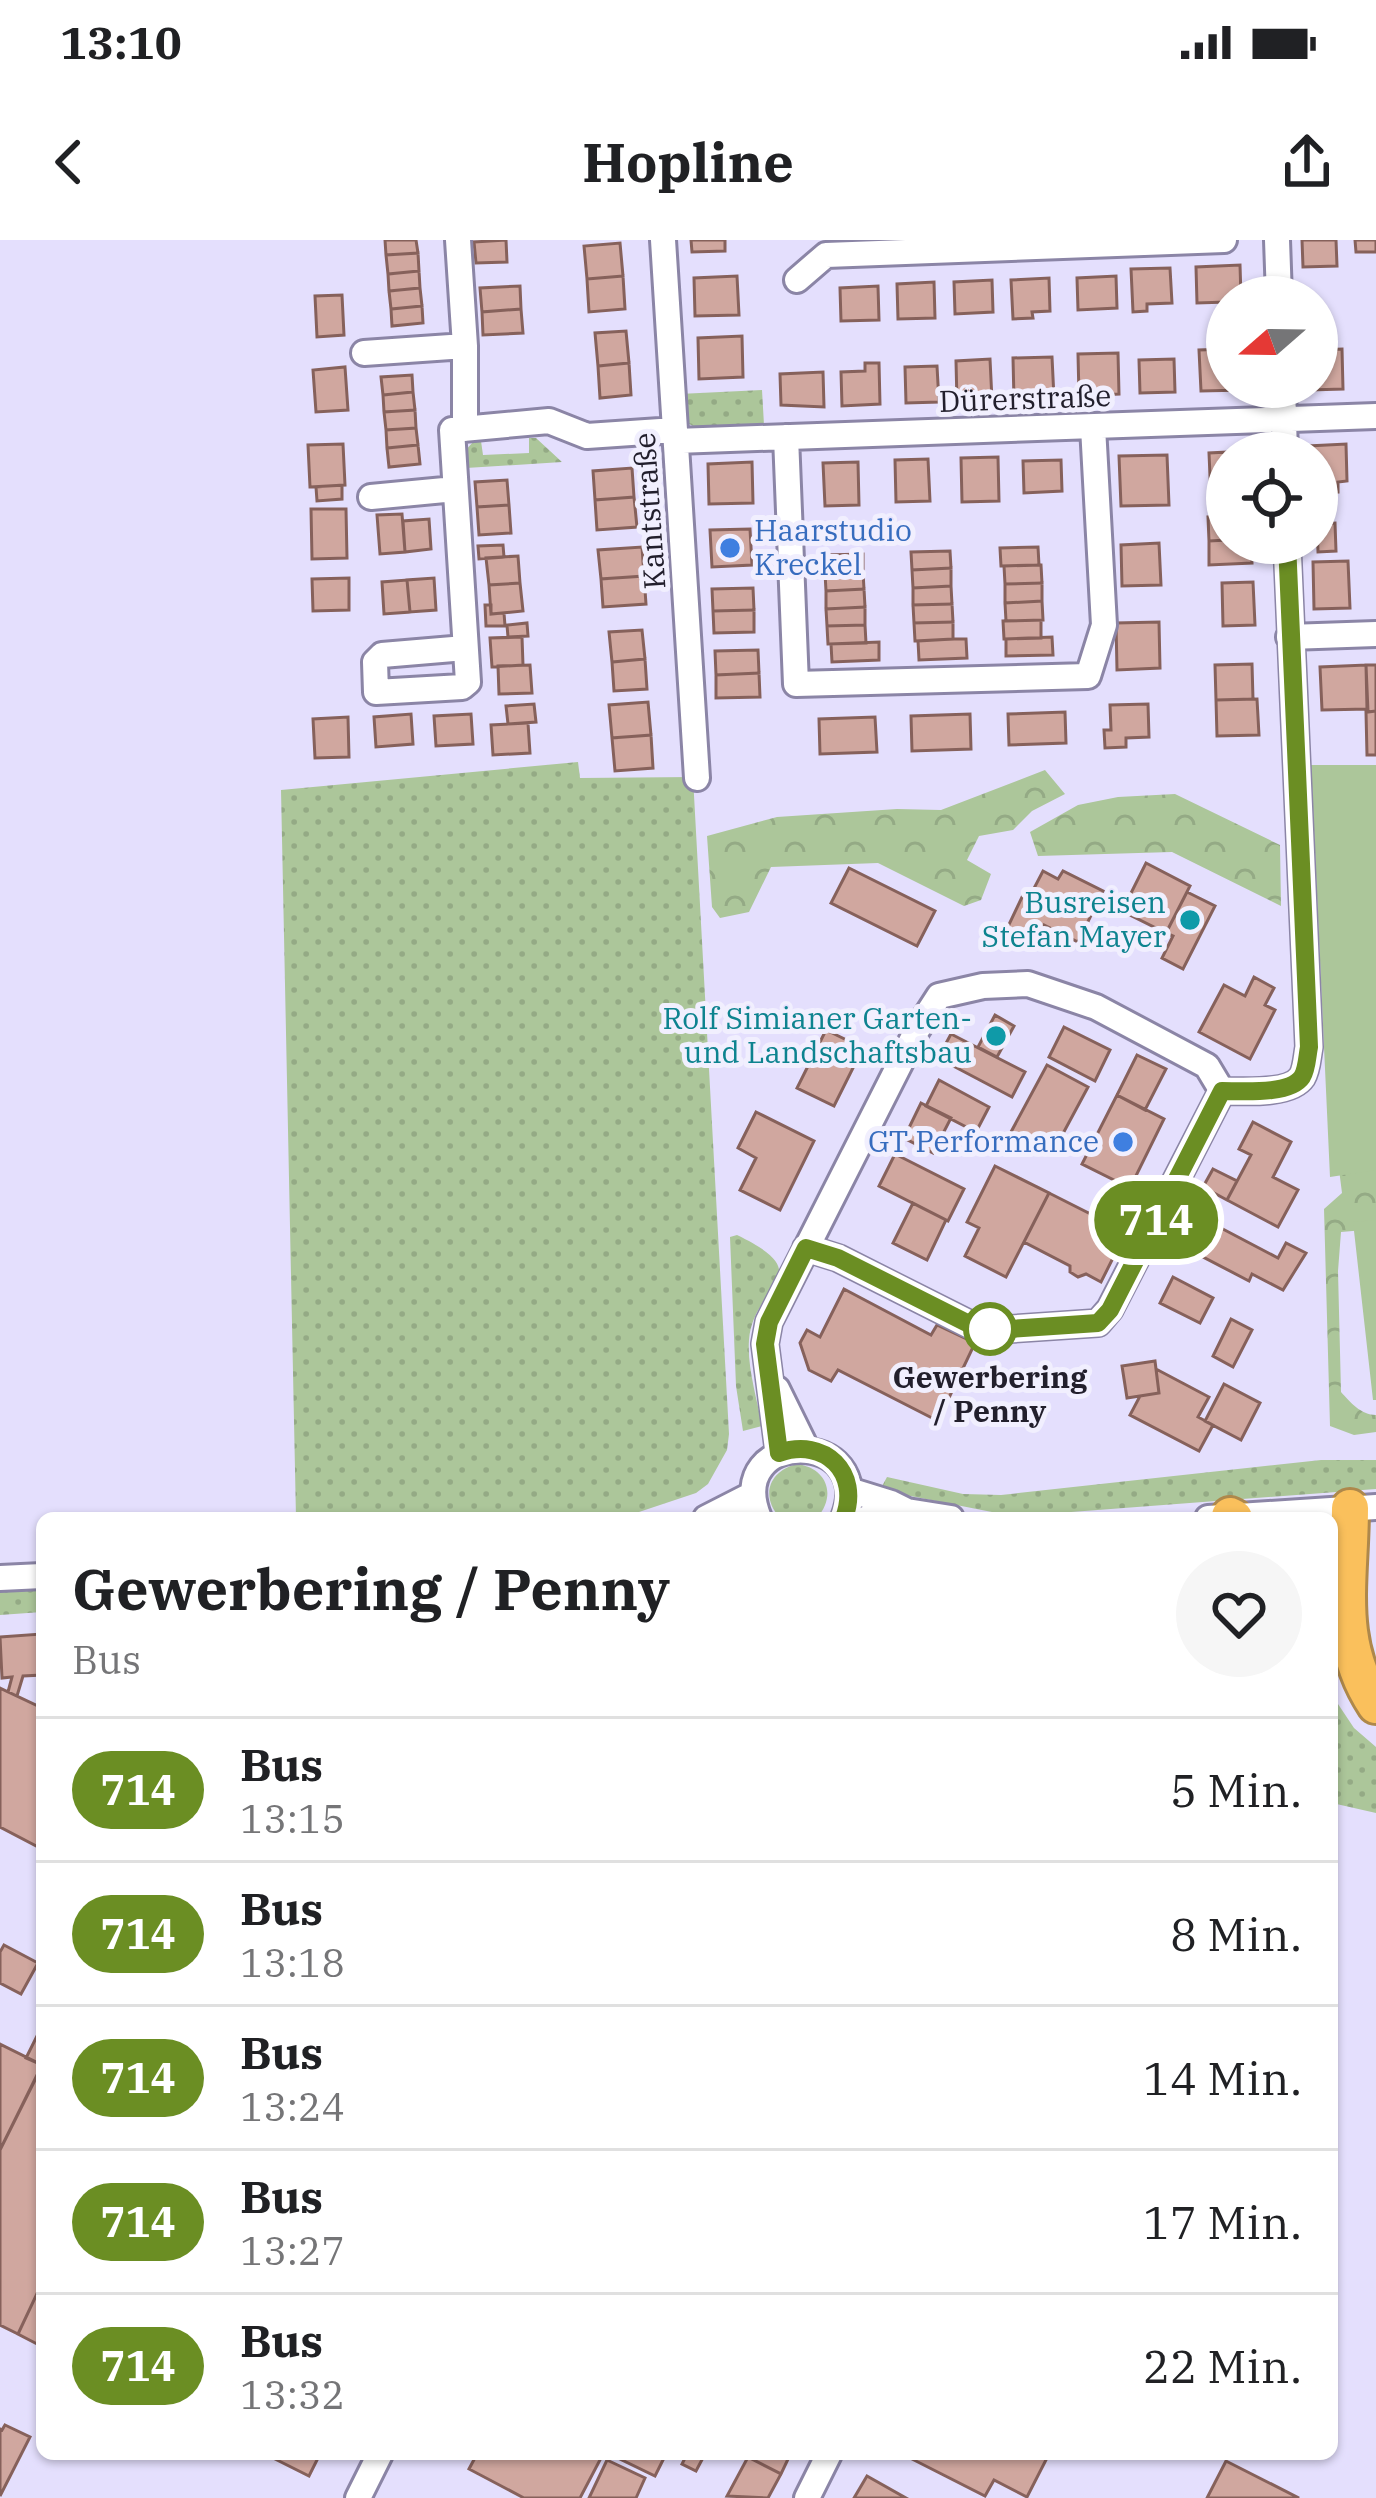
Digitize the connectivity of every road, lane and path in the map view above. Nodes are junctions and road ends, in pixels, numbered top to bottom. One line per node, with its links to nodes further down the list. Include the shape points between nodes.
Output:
1 (458, 240): 9 (street)
2 (663, 240): 17 (street, Kantstraße)
3 (1224, 240): 5 (street)
4 (1277, 240): 7 (street)
5 (1025, 244): 6 (street)
6 (872, 247): 8 (street, via 826,255)
7 (1278, 276)
8 (796, 280)
9 (465, 346): 10 (street); 15 (street)
10 (364, 353)
11 (1283, 408): 13 (street)
12 (1376, 416): 13 (street, Dürerstraße)
13 (1284, 420): 14 (street, Dürerstraße); 16 (street)
14 (1093, 427): 18 (street, Dürerstraße); 18 (street, via 1104,625 1088,676 796,684)
15 (465, 428): 17 (street, Dürerstraße, via 549,421 587,436); 19 (street, via 452,430)
16 (1284, 432)
17 (676, 436): 18 (street, Dürerstraße); 25 (street, Kantstraße)
18 (786, 437)
19 (455, 489): 20 (street); 24 (street)
20 (371, 497)
21 (1287, 564): 23 (street)
22 (1376, 634): 23 (street)
23 (1289, 637): 26 (street, via 1309,1047 1294,1085)
24 (465, 648): 24 (street, via 382,655 366,693 462,687)
25 (697, 778)
26 (1222, 1091): 27 (street, via 1098,1323 995,1330 969,1324); 27 (street, via 1207,1066 1096,1007 1028,984 939,997)
27 (806, 1248): 28 (street, via 769,1322)
28 (770, 1376): 29 (street); 30 (street)
29 (806, 1448): 30 (street); 31 (street, via 835,1462)
30 (779, 1453): 32 (street, via 760,1470)
31 (849, 1490): 34 (street); 35 (street)
32 (756, 1506)
33 (1345, 1510): 38 (street); 42 (highway, via 1347,1626 1355,1668)
34 (907, 1511): 36 (street); 37 (street)
35 (846, 1512)
36 (901, 1512)
37 (913, 1512)
38 (1313, 1512)
39 (36, 1576): 40 (street)
40 (0, 1578)
41 (1338, 1667): 43 (highway)
42 (1376, 1705)
43 (1376, 1726)
44 (377, 2460): 46 (street)
45 (827, 2460): 47 (street)
46 (358, 2498)
47 (807, 2498)

